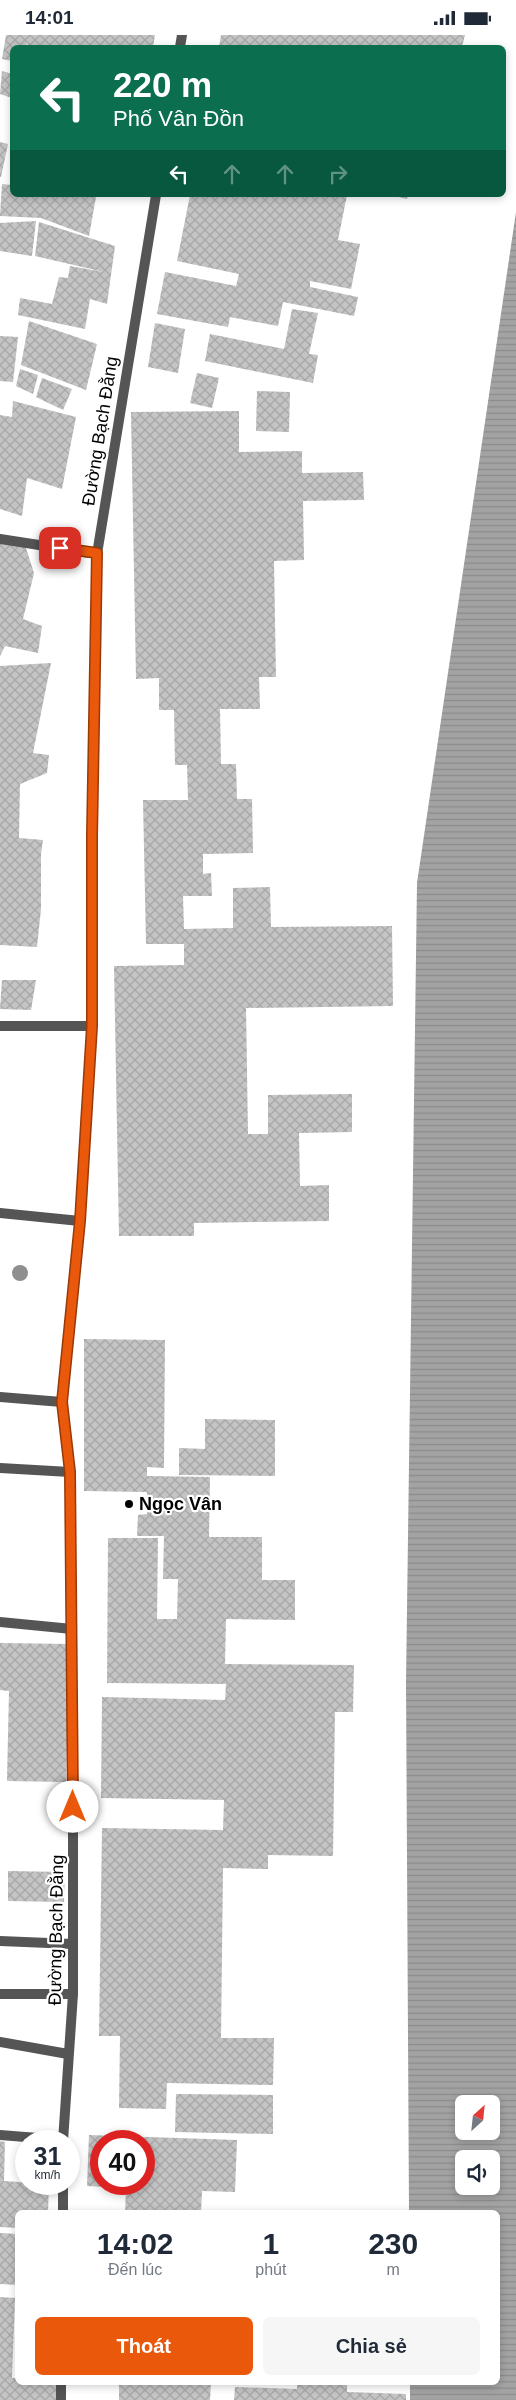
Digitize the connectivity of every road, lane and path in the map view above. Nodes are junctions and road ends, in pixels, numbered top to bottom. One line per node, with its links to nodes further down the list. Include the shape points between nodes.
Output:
1 (156, 197): 3 (street, Đường Bạch Đằng)
2 (0, 539): 3 (street)
3 (97, 553): 5 (street, Đường Bạch Đằng)
4 (0, 1026): 5 (street)
5 (92, 1026): 7 (street, Đường Bạch Đằng)
6 (0, 1213): 7 (street)
7 (80, 1221): 9 (street, Đường Bạch Đằng)
8 (0, 1397): 9 (street)
9 (62, 1402): 11 (street, Đường Bạch Đằng)
10 (0, 1468): 11 (street)
11 (70, 1472): 13 (street, Đường Bạch Đằng)
12 (0, 1622): 13 (street)
13 (72, 1629): 15 (street, Đường Bạch Đằng)
14 (0, 1941): 15 (street)
15 (73, 1944): 17 (street, Đường Bạch Đằng)
16 (0, 1994): 17 (street)
17 (73, 1994): 19 (street, Đường Bạch Đằng)
18 (0, 2042): 19 (street)
19 (68, 2054): 20 (street, Đường Bạch Đằng)
20 (64, 2130)
21 (0, 2135): 22 (street)
22 (15, 2136)
23 (63, 2195): 24 (street)
24 (63, 2210)
25 (61, 2385): 26 (street)
26 (61, 2400)

